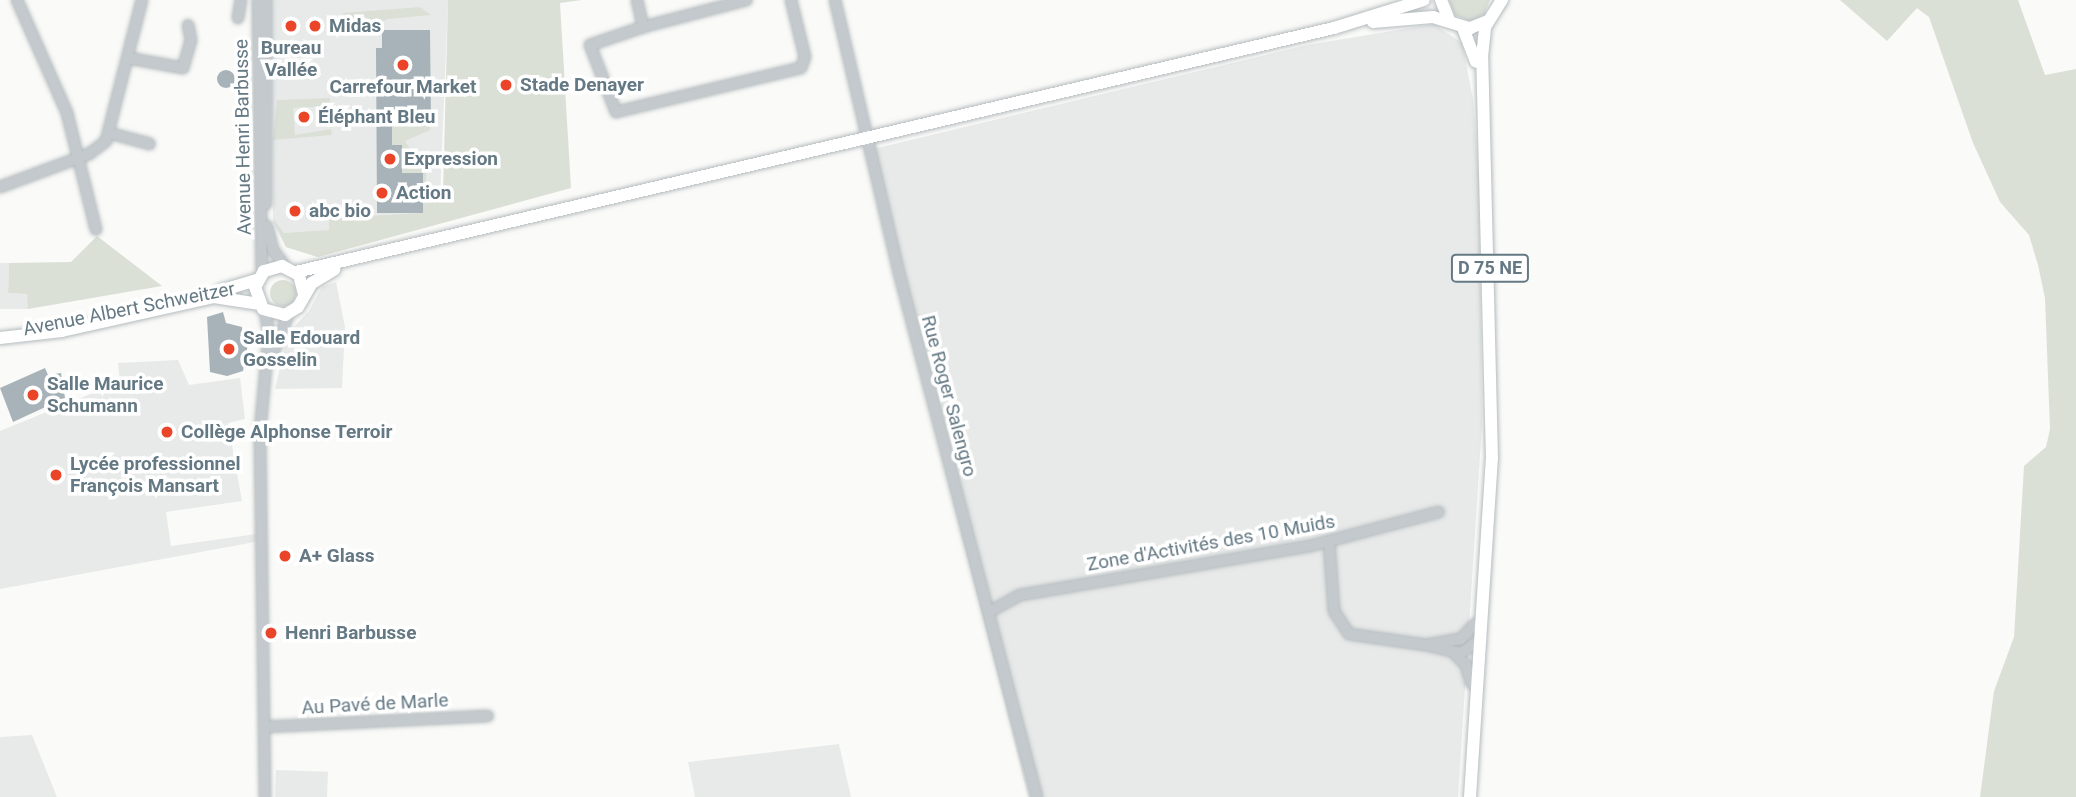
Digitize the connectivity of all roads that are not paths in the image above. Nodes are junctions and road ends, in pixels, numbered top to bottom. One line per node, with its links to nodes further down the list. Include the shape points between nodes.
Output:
1 (17, 0): 25 (street, via 54,80)
2 (142, 0): 20 (street)
3 (241, 0): 13 (street)
4 (258, 0): 30 (street, Avenue Henri Barbusse)
5 (266, 0): 29 (street, Avenue Henri Barbusse, via 267,223 272,250)
6 (637, 0): 17 (street)
7 (747, 0): 17 (street)
8 (791, 0): 17 (street, via 805,57 801,68 615,112 590,45)
9 (835, 0): 23 (street, Rue Roger Salengro)
10 (1424, 0): 18 (main road)
11 (1441, 0): 14 (main road)
12 (1498, 3): 15 (main road)
13 (238, 18)
14 (1449, 20): 18 (main road, via 1417,17); 19 (main road)
15 (1488, 21): 19 (main road); 21 (main road, D 75 NE)
16 (188, 25): 20 (street, via 191,40 183,68)
17 (643, 27)
18 (1334, 28): 23 (main road)
19 (1463, 28): 21 (main road, D 75 NE, via 1474,50)
20 (128, 58): 22 (street)
21 (1482, 107): 36 (main road, D 75 NE)
22 (109, 133): 24 (street); 25 (street, via 100,148)
23 (868, 137): 28 (main road); 40 (street, Rue Roger Salengro, via 932,401)
24 (150, 144)
25 (80, 157): 26 (street); 27 (street)
26 (0, 187)
27 (96, 229)
28 (347, 262): 29 (main road, Avenue Albert Schweitzer); 31 (main road, via 315,281)
29 (290, 269): 30 (main road, Avenue Albert Schweitzer); 31 (main road)
30 (259, 276): 32 (main road); 34 (main road, Avenue Albert Schweitzer, via 68,324)
31 (304, 295): 33 (main road)
32 (262, 307): 33 (main road, Avenue Albert Schweitzer); 35 (main road, Avenue Albert Schweitzer, via 214,297 62,331); 38 (street, via 269,334 260,404)
33 (289, 313): 38 (street, via 275,342 267,396)
34 (0, 332)
35 (0, 338)
36 (1491, 428): 41 (main road, D 75 NE); 45 (main road, D 75 NE, via 1483,636)
37 (1439, 512): 39 (street, Zone d'Activités des 10 Muids)
38 (263, 536): 48 (street)
39 (1329, 541): 40 (street, Zone d'Activités des 10 Muids, via 1020,595); 43 (street, via 1334,611 1343,629 1365,640)
40 (991, 611): 50 (street, Rue Roger Salengro, via 989,625)
41 (1475, 624): 42 (street); 45 (main road, D 75 NE)
42 (1455, 641): 43 (street); 45 (street)
43 (1426, 645): 44 (street)
44 (1455, 654): 45 (street); 46 (street, via 1466,665)
45 (1477, 654): 46 (main road, D 75 NE); 51 (main road, D 75 NE)
46 (1471, 683): 51 (main road, D 75 NE)
47 (488, 716): 48 (street, Au Pavé de Marle)
48 (264, 727): 49 (street)
49 (265, 797)
50 (1037, 797)
51 (1468, 797)

